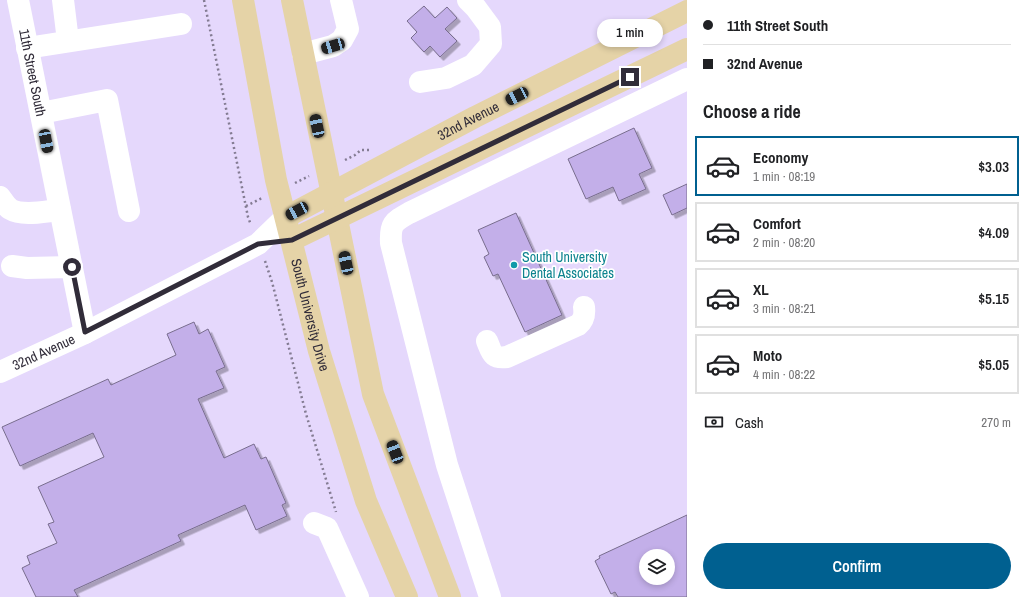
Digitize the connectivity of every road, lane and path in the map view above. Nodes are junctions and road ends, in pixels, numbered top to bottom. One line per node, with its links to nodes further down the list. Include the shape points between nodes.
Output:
1 (18, 0): 11 (street, 11th Street South)
2 (62, 0): 10 (street)
3 (204, 0): 22 (path)
4 (243, 0): 19 (main road, South University Drive)
5 (292, 0): 13 (main road)
6 (341, 0): 13 (street, via 348,29 342,40 333,46)
7 (468, 0): 15 (street, via 490,27 491,44 473,65 446,78)
8 (687, 11): 20 (main road, 32nd Avenue, via 475,117)
9 (181, 24): 10 (street)
10 (68, 41): 11 (street)
11 (27, 48): 16 (street, 11th Street South)
12 (687, 49): 26 (main road, 32nd Avenue)
13 (303, 54): 18 (main road)
14 (687, 79): 40 (street, via 409,213 394,223 391,243 446,465)
15 (420, 82)
16 (40, 113): 23 (street, 11th Street South); 24 (street, via 107,100)
17 (355, 156): 18 (path)
18 (326, 168): 19 (path); 20 (main road)
19 (279, 190): 22 (path); 25 (main road, South University Drive)
20 (331, 193): 25 (main road, 32nd Avenue); 26 (main road)
21 (0, 197): 23 (street, via 17,213)
22 (246, 206): 28 (path)
23 (60, 210): 30 (street, 11th Street South)
24 (129, 210)
25 (286, 217): 27 (main road, South University Drive); 28 (street, 32nd Avenue)
26 (337, 218): 27 (main road, 32nd Avenue); 39 (main road, via 373,394)
27 (292, 240): 28 (street, 32nd Avenue); 38 (main road, South University Drive, via 319,351 366,500)
28 (258, 244): 32 (street, 32nd Avenue); 35 (path, via 272,282 306,414)
29 (12, 266): 30 (street)
30 (72, 267): 32 (street, 11th Street South)
31 (584, 307): 33 (street, via 585,316 578,326 507,357 500,358 493,354)
32 (85, 332): 34 (street, 32nd Avenue)
33 (487, 342)
34 (0, 372)
35 (337, 516)
36 (314, 523): 37 (street, via 327,528)
37 (358, 597)
38 (407, 597)
39 (450, 597)
40 (490, 597)

